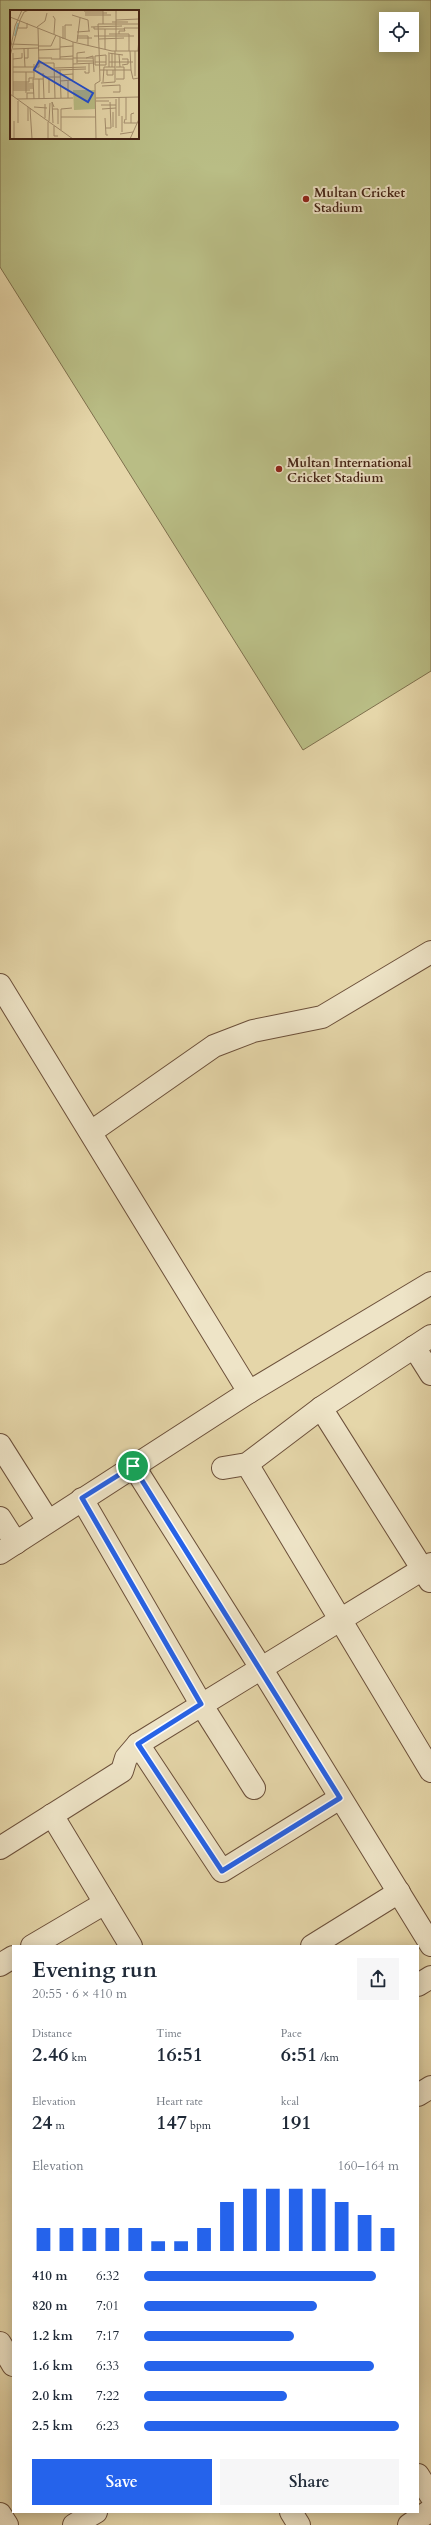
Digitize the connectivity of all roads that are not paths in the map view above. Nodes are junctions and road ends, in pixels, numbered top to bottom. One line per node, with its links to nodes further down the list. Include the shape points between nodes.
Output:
1 (431, 952): 3 (street, via 322,1017 254,1031 214,1046)
2 (0, 985): 3 (street)
3 (91, 1132): 7 (street)
4 (431, 1282): 7 (street)
5 (422, 1341): 6 (street); 8 (street)
6 (431, 1374)
7 (249, 1392): 11 (street)
8 (321, 1408): 10 (street); 17 (street)
9 (0, 1445): 15 (street)
10 (247, 1464): 12 (street); 18 (street)
11 (133, 1466): 13 (street); 19 (street)
12 (223, 1468)
13 (82, 1498): 15 (street); 20 (street)
14 (0, 1518): 16 (street)
15 (48, 1521): 16 (street)
16 (8, 1548)
17 (428, 1572): 18 (street)
18 (341, 1621): 19 (street); 22 (street)
19 (261, 1668): 20 (street); 24 (street)
20 (201, 1704): 21 (street); 23 (street)
21 (138, 1744): 24 (street, via 222,1871); 25 (street, via 126,1758 122,1771)
22 (431, 1771)
23 (254, 1788)
24 (340, 1798): 27 (street)
25 (52, 1815): 26 (street); 28 (street)
26 (0, 1848)
27 (398, 1892): 31 (street); 32 (street)
28 (105, 1903): 29 (street); 30 (street)
29 (34, 1945)
30 (130, 1945)
31 (314, 1945)
32 (431, 1945)
33 (12, 1958): 34 (street)
34 (0, 1965)
35 (431, 1977): 36 (street)
36 (419, 1984)
37 (431, 2087): 38 (street)
38 (419, 2095)
39 (0, 2343): 40 (street)
40 (12, 2363)
41 (419, 2477): 42 (street)
42 (431, 2496)
43 (431, 2510): 50 (street)
44 (94, 2513): 48 (street)
45 (292, 2513): 49 (street)
46 (0, 2514): 47 (street)
47 (7, 2525)
48 (74, 2525)
49 (299, 2525)
50 (408, 2525)

